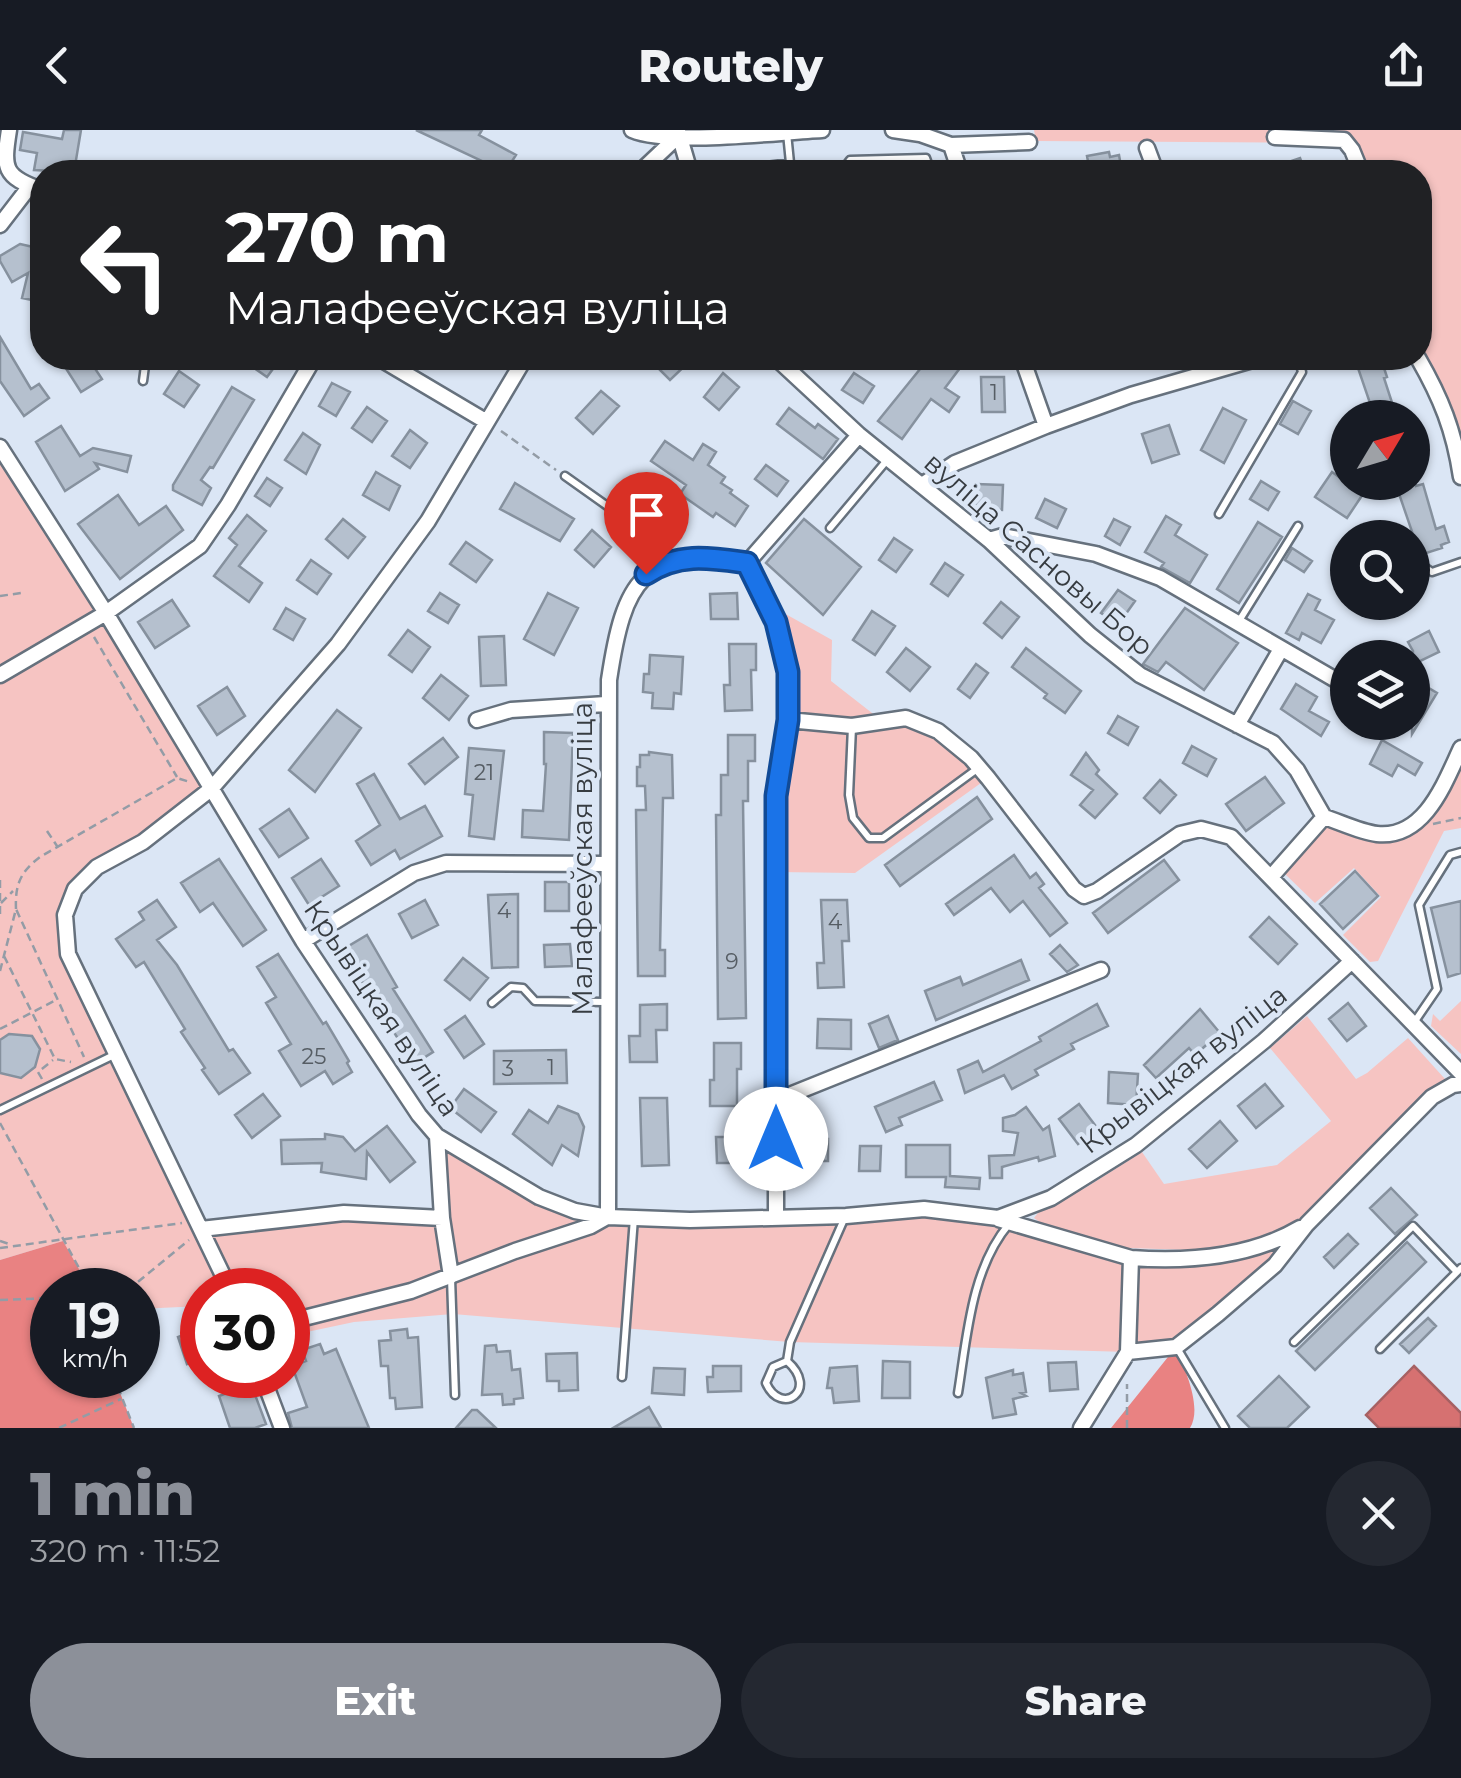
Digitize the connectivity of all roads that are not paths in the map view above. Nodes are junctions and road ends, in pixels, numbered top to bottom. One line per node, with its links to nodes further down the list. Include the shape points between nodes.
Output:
1 (9, 130): 20 (street, via 3,161)
2 (632, 130): 6 (street, via 651,137)
3 (822, 130): 5 (street)
4 (893, 130): 7 (street)
5 (787, 132): 6 (street); 15 (lane)
6 (678, 133): 13 (street); 14 (street)
7 (926, 136): 10 (street); 12 (lane)
8 (1275, 137): 19 (street, via 1344,140)
9 (1028, 142): 10 (street)
10 (951, 144): 17 (street)
11 (1147, 148): 18 (street)
12 (926, 158): 16 (lane)
13 (652, 160)
14 (686, 160)
15 (790, 160)
16 (850, 160)
17 (956, 160)
18 (1152, 160)
19 (1356, 160)
20 (30, 184)
21 (30, 194): 22 (street)
22 (0, 225)
23 (144, 370): 32 (lane)
24 (307, 370): 49 (street, via 200,546)
25 (399, 370): 33 (street)
26 (518, 370): 33 (street)
27 (789, 370): 35 (street, вуліца Сасновы Бор)
28 (1026, 370): 34 (street)
29 (1202, 370): 34 (street)
30 (1301, 370): 41 (lane)
31 (1425, 370): 39 (street, via 1455,438)
32 (143, 381)
33 (487, 422): 61 (street, via 428,522 338,644)
34 (1046, 426): 40 (street)
35 (859, 435): 37 (street, вуліца Сасновы Бор); 47 (street)
36 (0, 446): 49 (street, Крывіцкая вуліца)
37 (889, 458): 40 (street, вуліца Сасновы Бор); 43 (lane)
38 (564, 476): 45 (lane, via 648,535)
39 (1461, 477)
40 (922, 485): 44 (street, вуліца Сасновы Бор)
41 (1219, 514)
42 (1298, 526): 50 (lane)
43 (830, 528)
44 (990, 540): 50 (street, via 1003,536 1096,554 1160,578); 57 (street, вуліца Сасновы Бор, via 1140,675)
45 (671, 560): 47 (street); 54 (street, Малафееўская вуліца, via 646,574 630,600)
46 (1461, 562): 48 (lane)
47 (747, 563): 56 (street, via 786,652)
48 (1430, 571)
49 (106, 613): 52 (street); 61 (street, Крывіцкая вуліца)
50 (1238, 622): 51 (street)
51 (1281, 649): 53 (street); 57 (street)
52 (0, 675)
53 (1330, 677)
54 (606, 704): 55 (street, via 511,710); 64 (street, Малафееўская вуліца)
55 (477, 720)
56 (788, 720): 58 (street); 75 (street, via 776,796)
57 (1238, 725): 62 (street, вуліца Сасновы Бор, via 1280,749)
58 (852, 726): 60 (street, via 893,718 921,723); 60 (lane, via 849,795 854,818 869,838 883,838)
59 (1461, 748): 62 (street, via 1437,799 1404,830 1377,834)
60 (979, 767): 65 (street, via 1084,896 1180,834 1202,829 1231,837)
61 (211, 790): 66 (street, Крывіцкая вуліца); 72 (street, via 98,868 69,901 68,954)
62 (1324, 816): 65 (street)
63 (1461, 852): 71 (lane, via 1450,855 1419,904 1437,989)
64 (608, 864): 66 (street, via 446,863 414,872); 69 (street, Малафееўская вуліца)
65 (1271, 877): 67 (street)
66 (303, 941): 77 (street, Крывіцкая вуліца)
67 (1352, 961): 71 (street); 83 (street, Крывіцкая вуліца, via 1136,1145)
68 (1101, 970): 75 (street)
69 (607, 1002): 70 (lane, via 534,1001 523,988 511,987); 78 (street, Малафееўская вуліца)
70 (492, 1003)
71 (1412, 1025): 73 (street)
72 (117, 1054): 76 (lane); 85 (street)
73 (1461, 1073)
74 (1461, 1084): 84 (street, via 1432,1097)
75 (777, 1100): 80 (street)
76 (0, 1110)
77 (438, 1136): 78 (street, Крывіцкая вуліца, via 540,1197); 81 (street)
78 (608, 1216): 82 (street, Крывіцкая вуліца); 89 (street)
79 (846, 1216): 80 (street, Крывіцкая вуліца); 83 (street, Крывіцкая вуліца, via 924,1209); 95 (lane)
80 (776, 1217): 82 (street, Крывіцкая вуліца)
81 (442, 1218): 85 (street, via 344,1213); 89 (street)
82 (634, 1218): 96 (lane)
83 (1004, 1221): 86 (street); 97 (lane, via 982,1274)
84 (1307, 1224): 86 (street, via 1280,1240 1224,1254); 92 (street, via 1275,1265)
85 (199, 1225): 87 (street)
86 (1130, 1258): 94 (street)
87 (220, 1268)
88 (1459, 1270): 91 (lane, via 1413,1226); 93 (lane)
89 (451, 1276): 90 (street); 98 (lane)
90 (310, 1317)
91 (1294, 1342)
92 (1176, 1347): 94 (street); 102 (lane)
93 (1380, 1349)
94 (1128, 1352): 101 (street)
95 (787, 1362): 95 (lane, via 802,1383 790,1399 780,1400 766,1383 773,1367)
96 (622, 1377)
97 (958, 1393)
98 (455, 1395)
99 (271, 1398): 100 (street)
100 (282, 1428)
101 (1082, 1428)
102 (1224, 1428)

